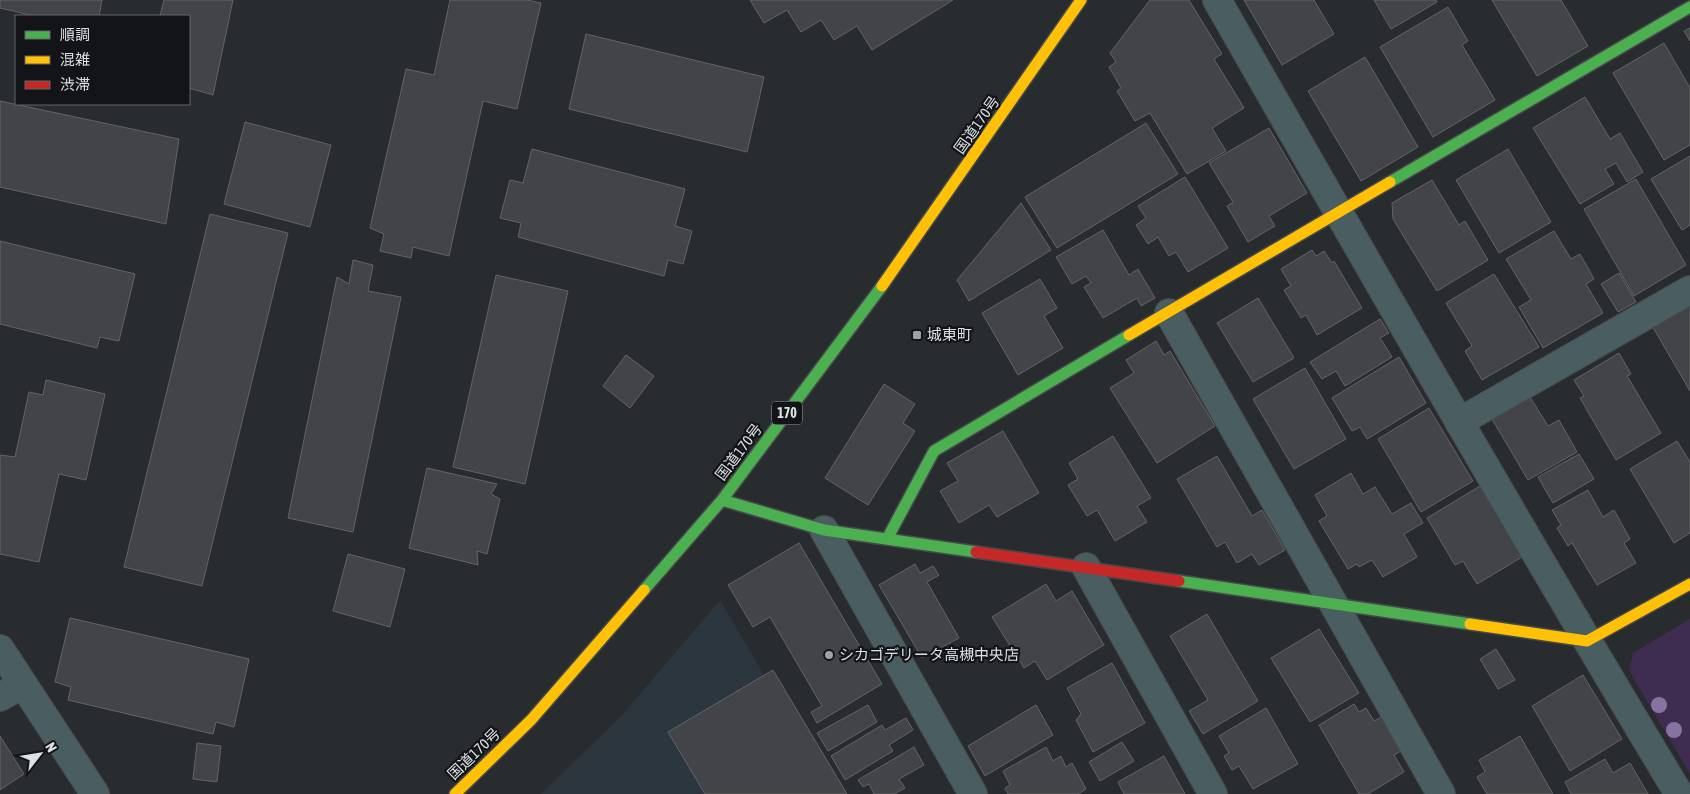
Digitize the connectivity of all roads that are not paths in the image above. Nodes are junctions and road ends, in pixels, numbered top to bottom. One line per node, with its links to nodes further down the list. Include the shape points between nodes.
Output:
1 (1081, 0): 8 (main road, 国道170号 / 170, via 898,265)
2 (1218, 0): 4 (street)
3 (1690, 7): 4 (main road)
4 (1338, 212): 6 (main road); 7 (street)
5 (1690, 290): 7 (street)
6 (1168, 313): 10 (main road, via 934,451); 13 (street)
7 (1459, 422): 14 (street)
8 (722, 500): 9 (main road); 18 (main road, 国道170号 / 170, via 531,720)
9 (824, 530): 10 (main road); 19 (street)
10 (887, 539): 11 (main road)
11 (1086, 568): 13 (main road); 20 (street)
12 (1690, 584): 14 (main road)
13 (1332, 602): 14 (main road); 21 (street)
14 (1587, 641): 22 (street)
15 (0, 649): 16 (street)
16 (11, 690): 17 (street)
17 (94, 794)
18 (455, 794)
19 (973, 794)
20 (1213, 794)
21 (1441, 794)
22 (1679, 794)

